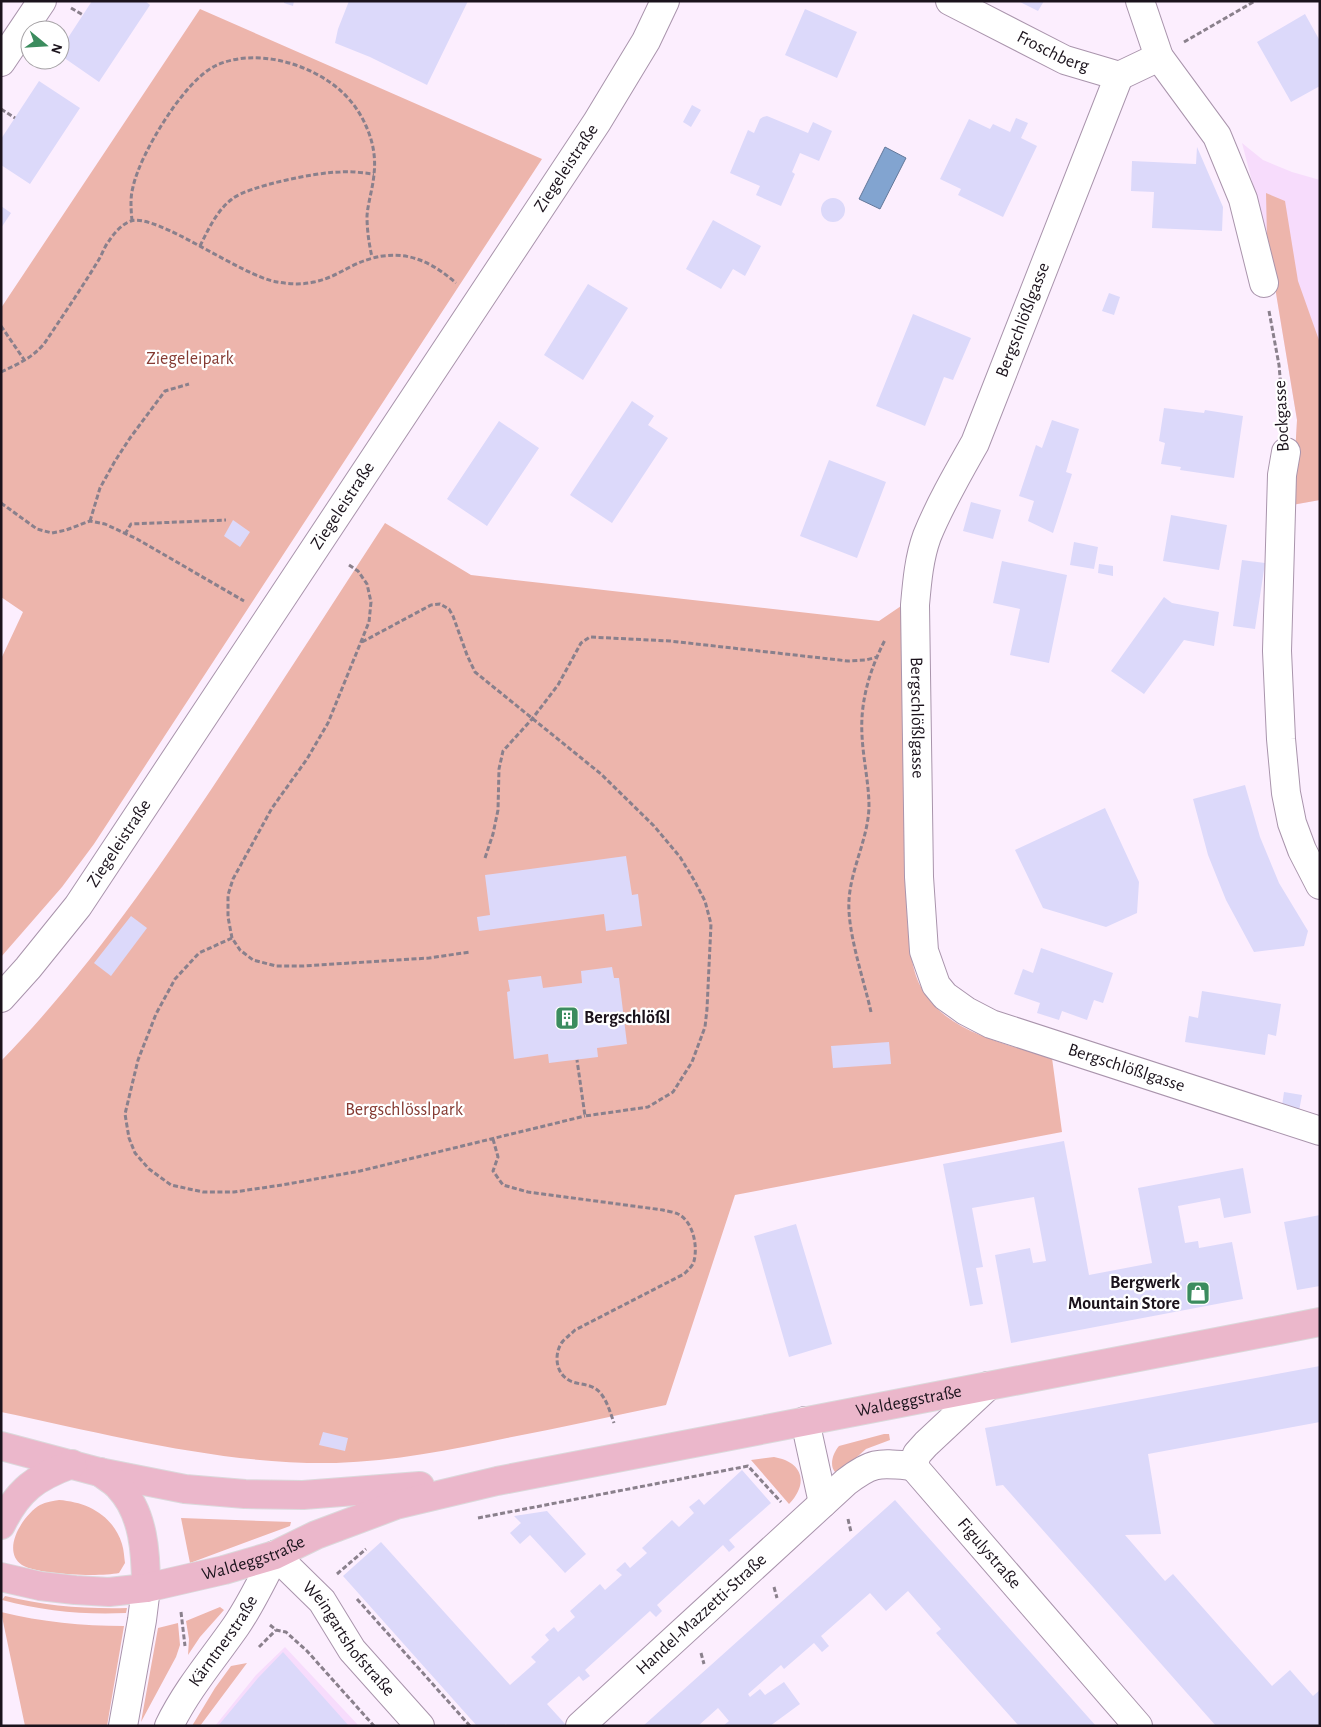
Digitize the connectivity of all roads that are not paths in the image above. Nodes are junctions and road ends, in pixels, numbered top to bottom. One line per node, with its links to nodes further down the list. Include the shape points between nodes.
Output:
1 (42, 1): 6 (street)
2 (665, 1): 11 (street, Ziegeleistraße, via 597,122 78,906)
3 (950, 1): 7 (street, Froschberg, via 1065,60)
4 (1140, 1): 5 (street)
5 (1159, 57): 7 (street); 8 (street, via 1217,136 1243,199)
6 (1, 62)
7 (1119, 76): 12 (street, Bergschlößlgasse, via 975,443 927,537 918,569 915,605 919,877 924,950 936,985 945,996 991,1024)
8 (1264, 283)
9 (1286, 452): 10 (street, Bockgasse, via 1282,475 1277,651 1281,738 1292,823)
10 (1320, 885)
11 (1, 998)
12 (1320, 1131)
13 (1320, 1322): 14 (main road, Waldeggstraße)
14 (988, 1386): 15 (main road, Waldeggstraße); 18 (street, via 926,1444 917,1454)
15 (804, 1421): 20 (main road, Waldeggstraße); 21 (street)
16 (1, 1446): 17 (main road, Waldeggstraße)
17 (72, 1464): 19 (main road, Waldeggstraße); 22 (main road, via 30,1484 10,1506)
18 (913, 1466): 21 (street, Handel-Mazzetti-Straße, via 876,1464 863,1469); 30 (street, Figulystraße)
19 (100, 1472): 20 (main road, Waldeggstraße, via 185,1490 245,1494 303,1495); 25 (main road, via 119,1487 132,1504 146,1560)
20 (496, 1481): 23 (main road, Waldeggstraße, via 396,1505 316,1535)
21 (823, 1503): 29 (street, Handel-Mazzetti-Straße)
22 (1, 1525)
23 (275, 1555): 25 (main road, Waldeggstraße); 27 (street, Kärntnerstraße, via 236,1626 202,1670); 28 (street, Weingartshofstraße, via 322,1601 352,1650)
24 (1, 1577): 25 (main road, Waldeggstraße, via 75,1590 109,1592)
25 (146, 1588): 26 (street)
26 (123, 1726)
27 (169, 1726)
28 (420, 1726)
29 (580, 1726)
30 (1138, 1726)

